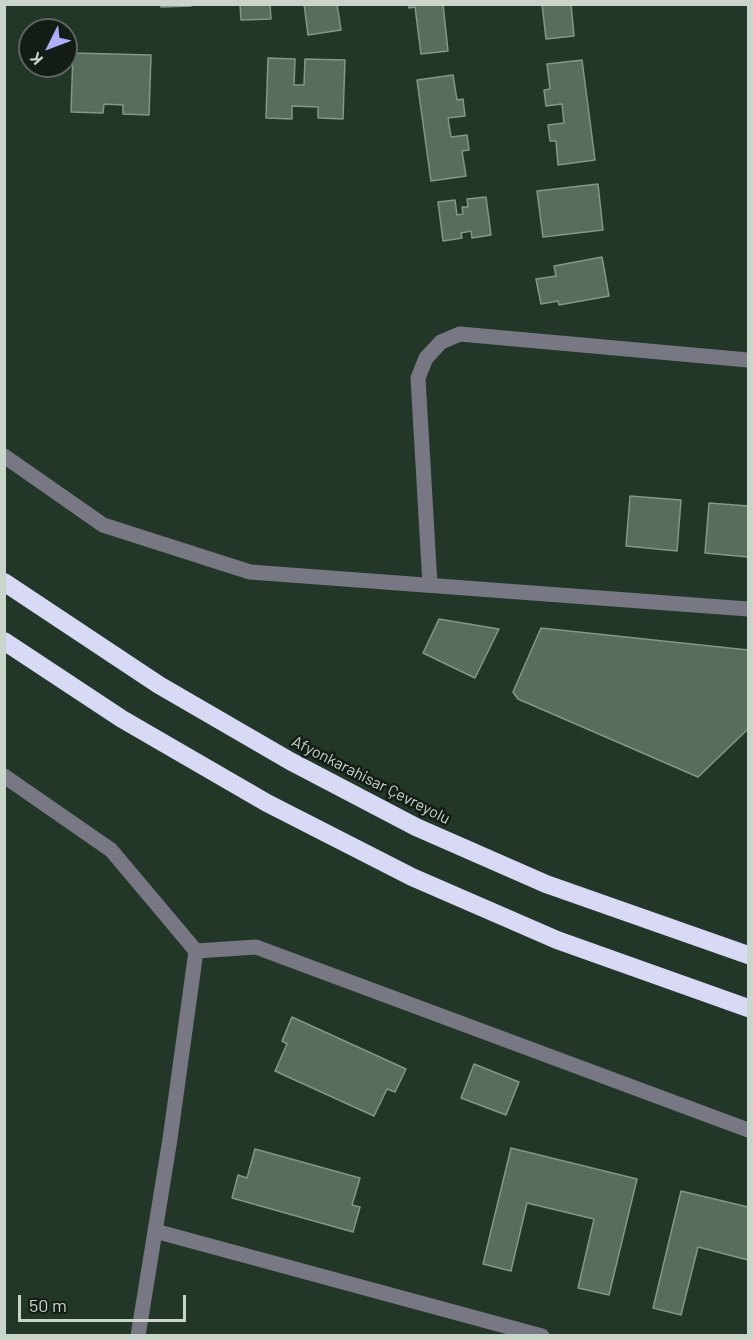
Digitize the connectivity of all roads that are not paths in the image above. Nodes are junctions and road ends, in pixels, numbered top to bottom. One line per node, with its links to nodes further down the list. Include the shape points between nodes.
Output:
1 (748, 360): 4 (street, via 460,334 441,342 426,358 418,378)
2 (4, 456): 4 (street, via 103,525 250,572)
3 (4, 582): 9 (highway, Afyonkarahisar Çevreyolu, via 159,686 416,827 567,892)
4 (430, 585): 5 (street)
5 (748, 609)
6 (4, 641): 10 (highway, via 122,719 267,803 412,877 557,940)
7 (4, 776): 8 (street, via 111,850)
8 (196, 951): 11 (street, via 256,947); 12 (street)
9 (748, 955)
10 (748, 1008)
11 (748, 1130)
12 (155, 1231): 13 (street); 14 (street)
13 (138, 1335)
14 (542, 1335)

